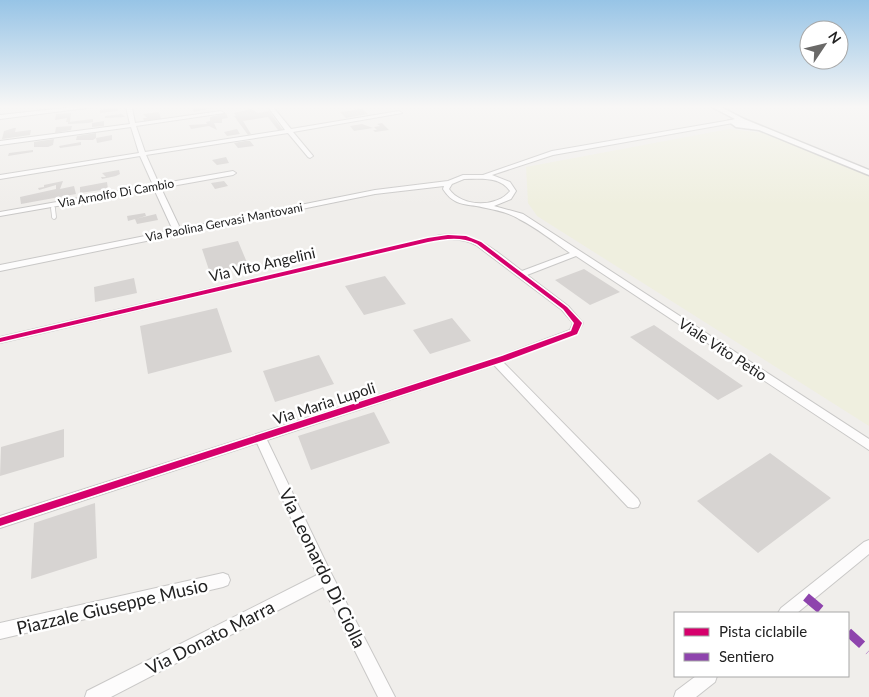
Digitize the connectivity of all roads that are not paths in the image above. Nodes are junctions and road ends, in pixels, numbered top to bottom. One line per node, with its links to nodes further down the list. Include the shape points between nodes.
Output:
1 (25, 140): 7 (street)
2 (137, 140): 8 (street)
3 (235, 140): 8 (street)
4 (297, 140): 9 (street)
5 (628, 140): 10 (street, via 552,153)
6 (790, 140): 12 (street)
7 (0, 143)
8 (142, 154): 14 (street); 17 (street)
9 (310, 156)
10 (509, 167): 13 (street); 16 (street)
11 (233, 173): 17 (street, Via Arnolfo Di Cambio)
12 (869, 173)
13 (482, 176): 15 (street, Via Paolina Gervasi Mantovani, via 463,177); 16 (street)
14 (0, 177)
15 (449, 183): 18 (street, Via Paolina Gervasi Mantovani); 19 (street, via 446,189)
16 (508, 183): 20 (street, via 513,191)
17 (157, 186): 22 (street, Via Arnolfo Di Cambio); 26 (street)
18 (418, 188): 19 (street); 28 (street, Via Paolina Gervasi Mantovani, via 375,192)
19 (449, 196): 21 (street, via 460,202)
20 (507, 199): 21 (street); 24 (street)
21 (485, 205): 24 (street)
22 (53, 206): 23 (street, Via Arnolfo Di Cambio); 25 (lane)
23 (0, 214)
24 (520, 216): 27 (street, Viale Vito Petìo)
25 (54, 217)
26 (175, 226)
27 (577, 253): 29 (street); 33 (street, Viale Vito Petìo)
28 (0, 268)
29 (520, 274): 30 (street, Via Vito Angelini, via 472,239 456,236); 31 (street, Via Maria Lupoli, via 565,308 578,323 574,332 564,338)
30 (0, 340)
31 (496, 361): 32 (street, Via Maria Lupoli); 34 (street)
32 (260, 438): 35 (street, Via Maria Lupoli); 37 (street, Via Leonardo Di Ciolla)
33 (869, 445)
34 (633, 502)
35 (0, 522)
36 (869, 546): 39 (street)
37 (326, 578): 42 (street, Via Donato Marra); 43 (street, Via Leonardo Di Ciolla)
38 (223, 580): 40 (street, Piazzale Giuseppe Musio)
39 (787, 612)
40 (0, 631)
41 (708, 677): 44 (street)
42 (94, 697)
43 (387, 697)
44 (682, 697)

